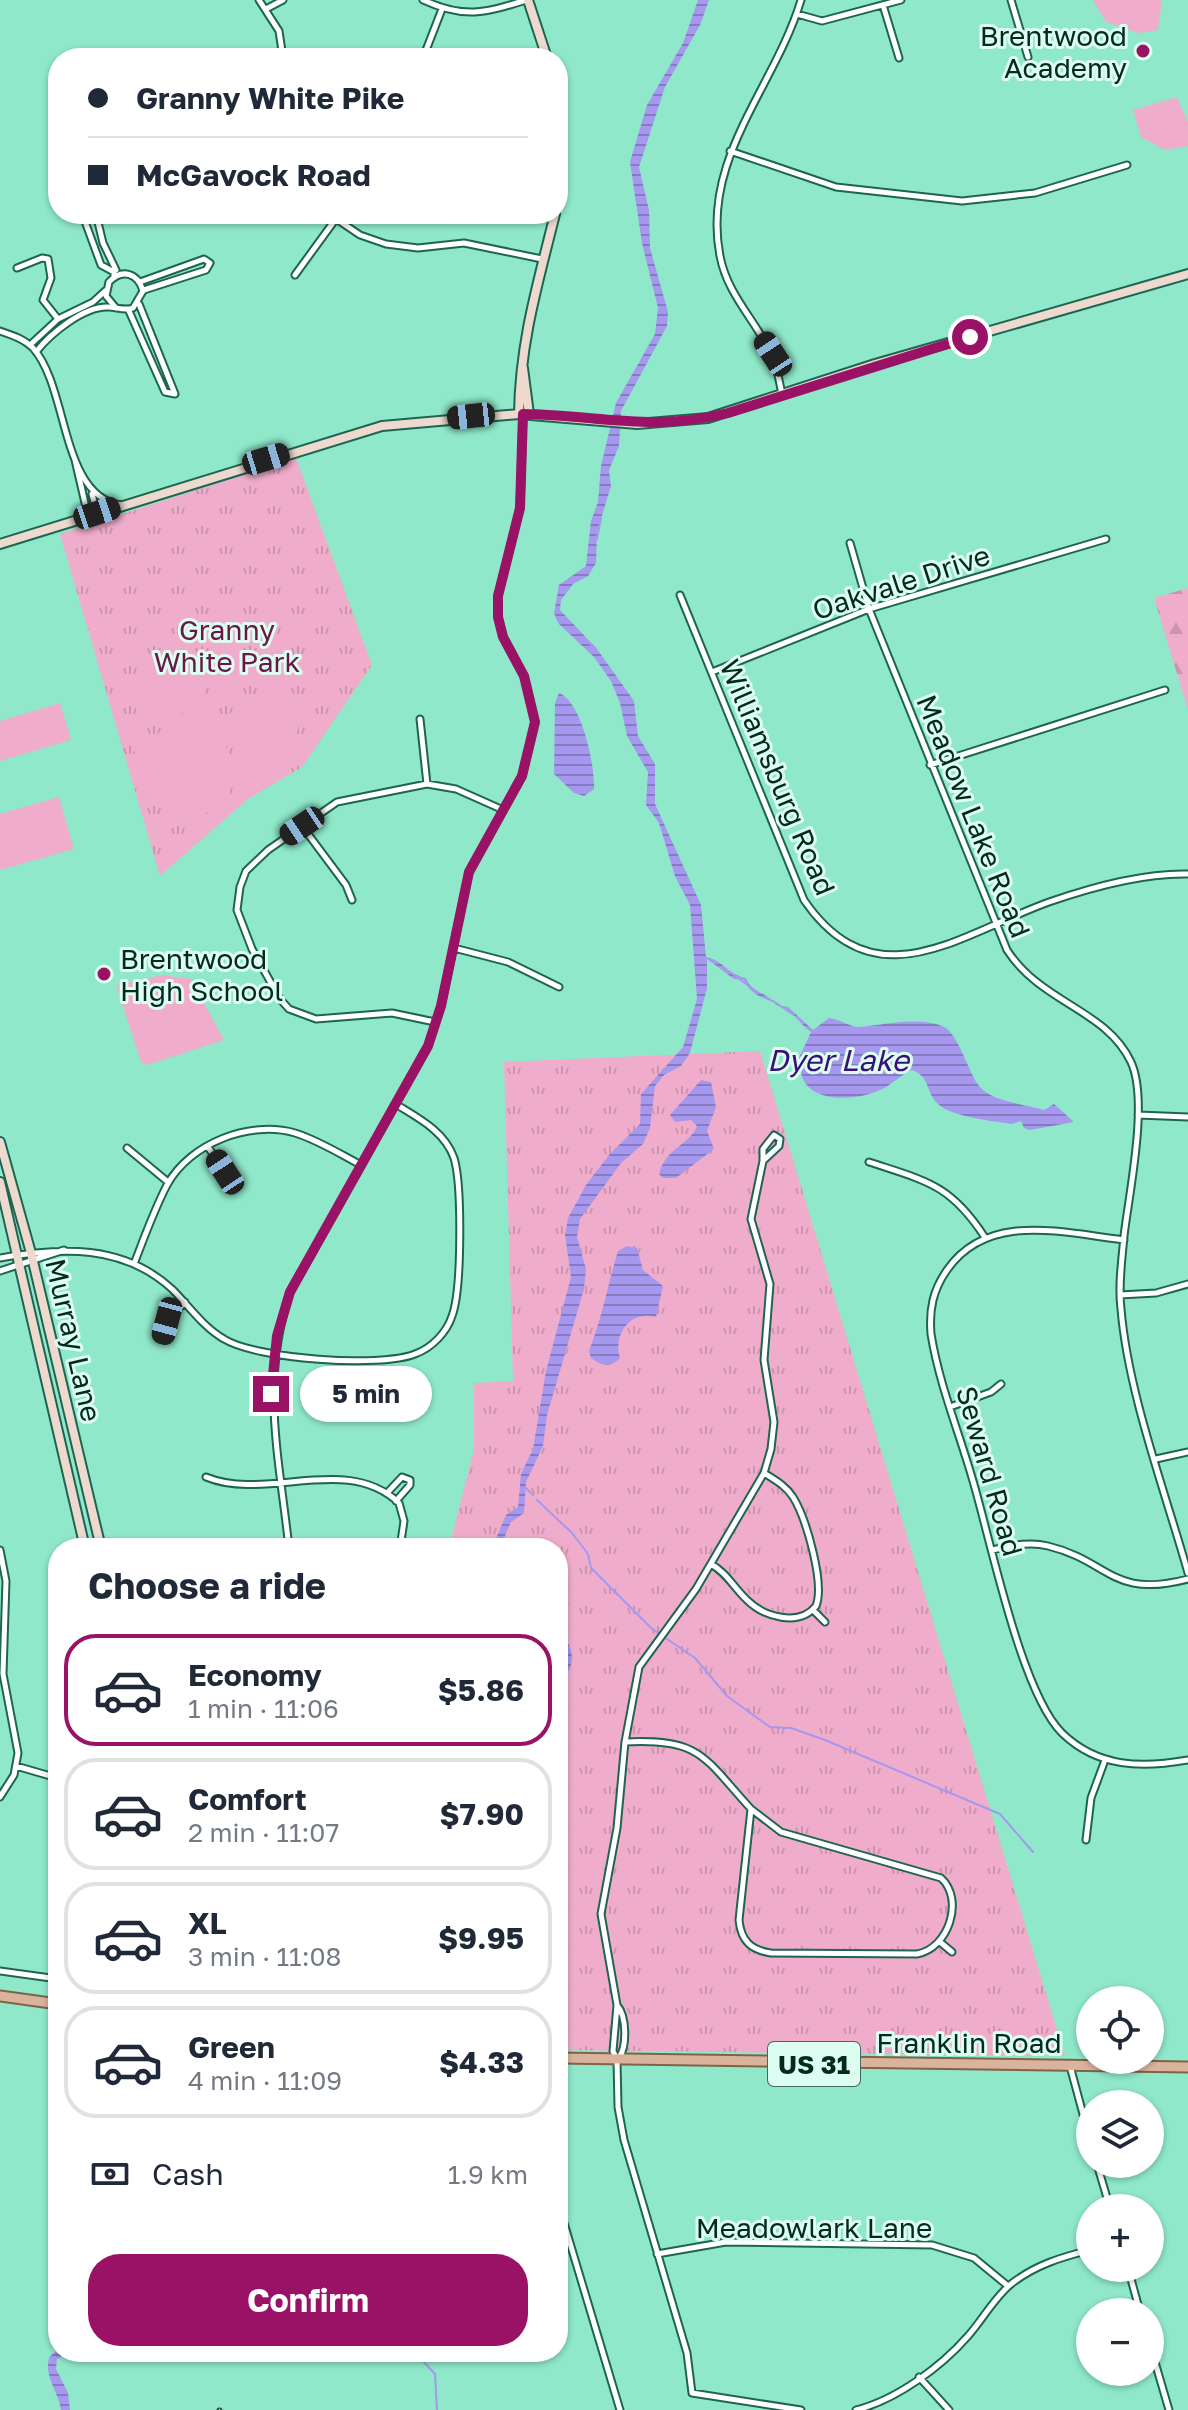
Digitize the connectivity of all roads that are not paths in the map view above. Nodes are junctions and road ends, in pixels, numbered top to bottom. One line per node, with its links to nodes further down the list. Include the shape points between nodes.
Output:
1 (259, 0): 9 (street)
2 (283, 0): 9 (street)
3 (423, 0): 10 (street)
4 (527, 0): 10 (street, via 476,15); 14 (main road)
5 (801, 0): 11 (street)
6 (901, 0): 8 (street)
7 (1011, 0): 15 (street)
8 (883, 5): 11 (street, via 822,21); 16 (street)
9 (266, 9): 12 (street)
10 (442, 9): 13 (street)
11 (797, 14): 17 (street)
12 (282, 48)
13 (427, 48)
14 (544, 48)
15 (1028, 57)
16 (899, 58)
17 (730, 151): 18 (street, via 836,187 962,201 1035,193); 39 (street, via 716,210 720,258 733,292 773,354)
18 (1127, 165)
19 (89, 224): 27 (street, via 101,265)
20 (99, 224): 27 (street)
21 (332, 224): 28 (street)
22 (344, 224): 24 (street, via 386,244 418,248 464,243)
23 (552, 224): 24 (main road)
24 (542, 259): 40 (main road, via 529,307)
25 (17, 268): 35 (street, via 48,259 51,278 43,300)
26 (1188, 274): 39 (main road)
27 (116, 275): 29 (street, via 131,274); 30 (street)
28 (295, 275)
29 (140, 282): 31 (street); 31 (street, via 204,259 210,263 206,270)
30 (106, 290): 33 (street); 35 (street)
31 (143, 291): 32 (street)
32 (139, 304): 34 (street); 34 (street, via 175,394 165,392)
33 (116, 308): 34 (street); 38 (street, via 98,308 77,318)
34 (128, 310)
35 (58, 319): 37 (street)
36 (0, 331): 37 (street)
37 (30, 345): 38 (street)
38 (36, 352): 41 (street)
39 (782, 396): 40 (main road, via 698,420 637,424)
40 (524, 414): 43 (main road, via 382,426); 55 (street, via 520,508 498,596 498,617 524,676 535,722 522,776)
41 (75, 459): 42 (street); 44 (street)
42 (89, 486): 43 (street, via 97,497); 44 (street)
43 (122, 505): 44 (main road)
44 (92, 515): 47 (main road)
45 (1106, 539): 49 (street, Oakvale Drive)
46 (850, 543): 49 (street, Meadow Lake Road)
47 (0, 544)
48 (680, 595): 50 (street, Williamsburg Road)
49 (869, 609): 50 (street, Oakvale Drive); 53 (street, Meadow Lake Road)
50 (712, 672): 59 (street, Williamsburg Road, via 804,900 838,940 882,956 910,956)
51 (1165, 690): 53 (street)
52 (420, 719): 54 (street)
53 (930, 765): 59 (street, Meadow Lake Road)
54 (427, 784): 55 (street, via 456,789); 56 (street, via 337,802)
55 (501, 809): 60 (street, via 469,872)
56 (302, 826): 58 (street); 62 (street, via 246,871 237,897 252,949 280,999 289,1009 316,1019 392,1013)
57 (1188, 874): 59 (street, Williamsburg Road, via 1096,888)
58 (352, 900)
59 (995, 925): 64 (street, Meadow Lake Road, via 1020,971 1104,1027 1120,1045 1138,1085)
60 (454, 948): 61 (street, via 508,962); 62 (street)
61 (559, 987)
62 (435, 1022): 63 (street)
63 (397, 1105): 71 (street); 87 (street, via 434,1129 453,1157 458,1177 458,1279 452,1317 428,1346 400,1358 341,1360)
64 (1138, 1115): 65 (street); 76 (street, Meadow Lake Road)
65 (1188, 1117)
66 (0, 1142): 79 (main road, Murray Lane)
67 (208, 1147): 71 (street, via 232,1135 273,1128 306,1137); 72 (street); 74 (street)
68 (127, 1148): 74 (street)
69 (763, 1161): 69 (street, via 763,1149 774,1135 779,1146); 92 (street, via 751,1219 770,1284 764,1360 773,1430)
70 (869, 1162): 75 (street, via 945,1190)
71 (361, 1165): 87 (street, via 290,1292)
72 (225, 1172)
73 (0, 1182): 77 (main road, Murray Lane)
74 (168, 1182): 80 (street)
75 (984, 1236): 76 (street, via 1029,1230); 89 (street, Seward Road, via 956,1257 933,1295 931,1334)
76 (1124, 1240): 84 (street, Meadow Lake Road)
77 (15, 1255): 78 (street); 79 (street); 81 (main road, Murray Lane)
78 (0, 1258)
79 (32, 1258): 80 (street, via 82,1250); 81 (street); 98 (main road, Murray Lane)
80 (134, 1264): 85 (street)
81 (18, 1267): 82 (street); 97 (main road, Murray Lane)
82 (0, 1271)
83 (1188, 1284): 84 (street)
84 (1120, 1295): 91 (street, Meadow Lake Road, via 1130,1362)
85 (185, 1302): 86 (street, via 167,1321); 87 (street, via 209,1329 236,1346)
86 (163, 1337)
87 (275, 1353): 94 (street, via 271,1394)
88 (1001, 1384): 89 (street)
89 (950, 1407): 102 (street, Seward Road)
90 (1188, 1452): 91 (street)
91 (1156, 1459): 104 (street, Meadow Lake Road)
92 (764, 1473): 103 (street); 105 (street, via 783,1485 798,1506 819,1582)
93 (206, 1477): 94 (street, via 242,1487)
94 (281, 1483): 95 (street, via 344,1480); 99 (street)
95 (387, 1493): 96 (street); 96 (street, via 402,1477 410,1480)
96 (396, 1501): 100 (street, via 404,1521)
97 (83, 1538)
98 (99, 1538)
99 (288, 1538)
100 (401, 1538)
101 (0, 1550): 110 (street, via 6,1581 3,1674)
102 (992, 1550): 104 (street, via 1048,1546 1136,1585 1164,1585); 108 (street, Seward Road, via 1043,1710 1063,1734)
103 (711, 1564): 105 (street, via 729,1575 749,1602 767,1612 793,1618); 107 (street, via 639,1667)
104 (1188, 1576)
105 (813, 1610): 106 (street)
106 (825, 1622)
107 (625, 1742): 113 (street, via 671,1742 695,1751); 121 (street, via 601,1914)
108 (1105, 1760): 109 (street, Seward Road, via 1131,1766); 114 (street, via 1091,1798)
109 (1188, 1760)
110 (16, 1766): 111 (street); 112 (street)
111 (48, 1775)
112 (0, 1797)
113 (751, 1809): 115 (street, via 781,1832 941,1878 951,1901); 115 (street, via 739,1920 752,1948 771,1953 911,1954)
114 (1086, 1840)
115 (940, 1942): 116 (street)
116 (952, 1952)
117 (0, 1971): 118 (street)
118 (48, 1978)
119 (0, 1996): 120 (main road)
120 (48, 2003)
121 (617, 2005): 123 (street); 123 (street, via 624,2035)
122 (568, 2058): 123 (main road, Franklin Road / US 31)
123 (617, 2060): 124 (main road, Franklin Road / US 31); 128 (street, via 624,2140)
124 (1070, 2065): 125 (main road, Franklin Road / US 31); 126 (street)
125 (1188, 2067)
126 (1077, 2090)
127 (568, 2236): 133 (street)
128 (657, 2254): 130 (street, Meadowlark Lane, via 726,2242 932,2245 974,2258); 134 (street, via 687,2353 692,2394)
129 (1076, 2254): 130 (street, via 1044,2264)
130 (1008, 2286): 131 (street, via 961,2344)
131 (919, 2377): 135 (street); 136 (street)
132 (1162, 2386): 137 (street)
133 (620, 2410)
134 (801, 2410)
135 (856, 2410)
136 (949, 2410)
137 (1169, 2410)

